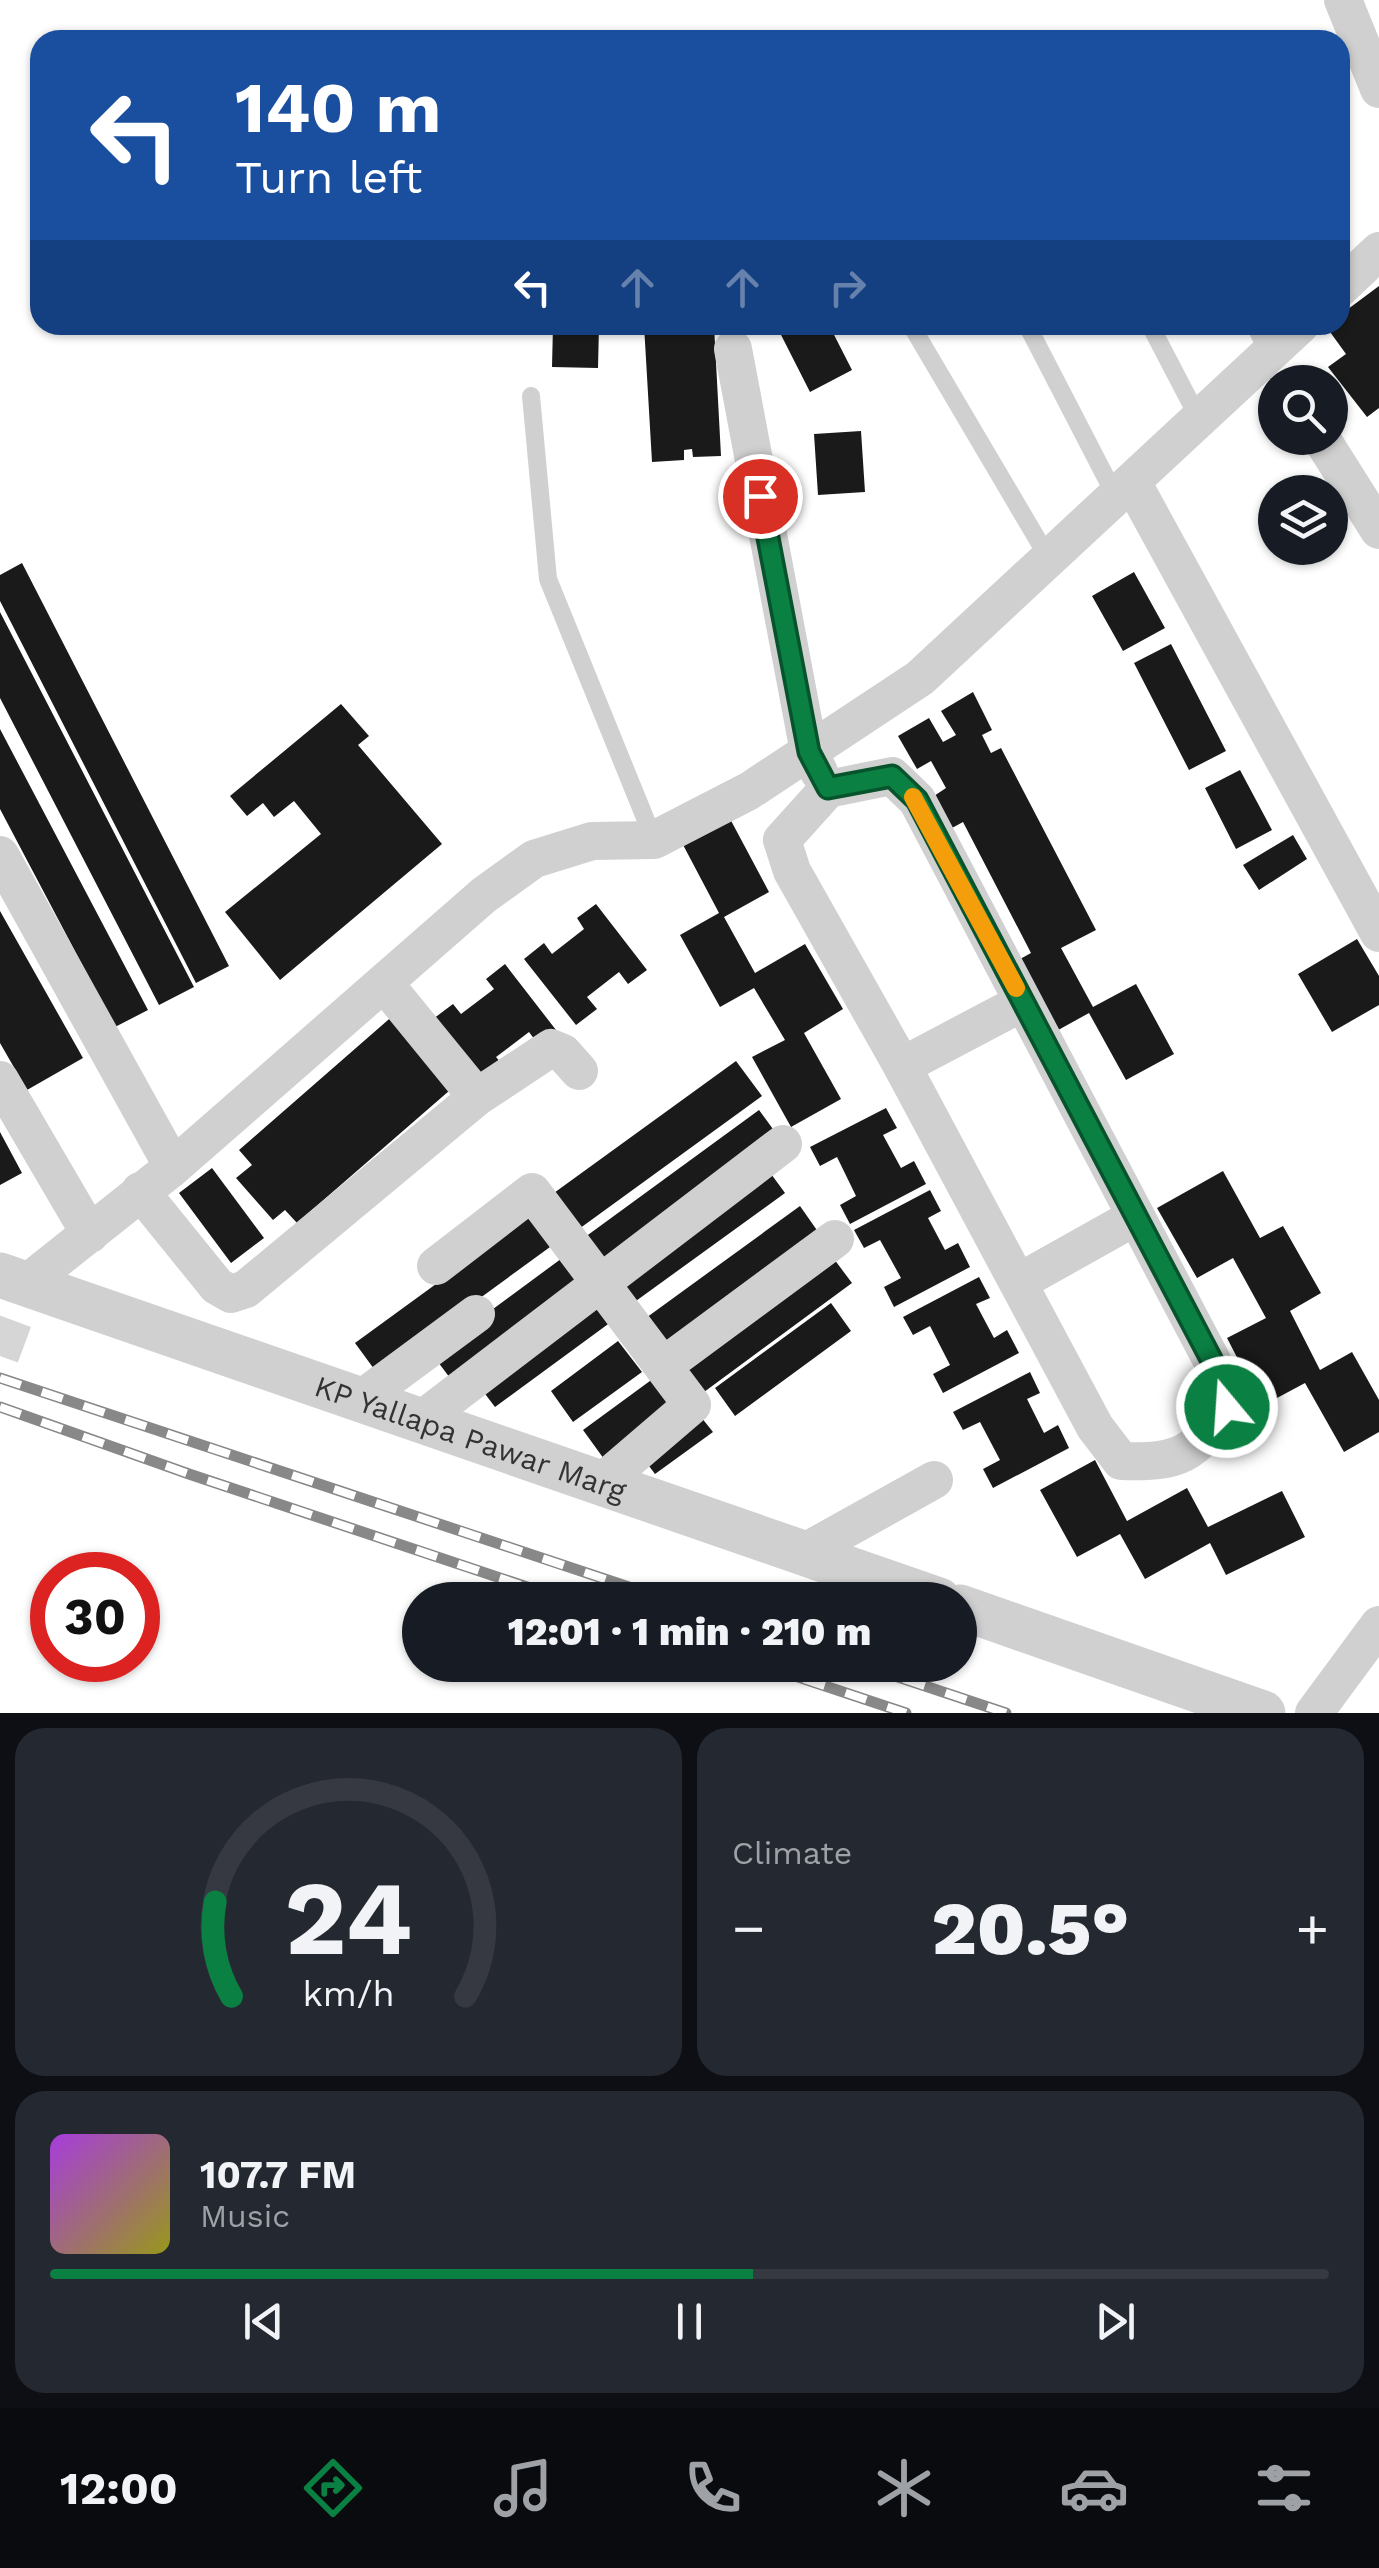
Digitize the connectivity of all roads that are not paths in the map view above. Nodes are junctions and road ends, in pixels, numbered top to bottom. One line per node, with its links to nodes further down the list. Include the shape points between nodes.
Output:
1 (1343, 0): 2 (street)
2 (1379, 89)
3 (1379, 251): 4 (street)
4 (1350, 279)
5 (917, 335): 16 (lane)
6 (1034, 335): 14 (lane)
7 (1155, 335): 12 (lane)
8 (1290, 335): 10 (street)
9 (732, 349): 17 (street)
10 (1270, 354): 12 (street)
11 (531, 396): 19 (lane, via 548,579)
12 (1199, 420): 14 (street)
13 (1332, 455): 15 (street)
14 (1124, 490): 16 (street); 21 (street)
15 (1379, 530)
16 (1049, 559): 17 (street, via 920,678)
17 (809, 752): 18 (street); 19 (street)
18 (828, 788): 23 (street, via 892,776 917,800); 24 (street, via 782,840 792,871)
19 (654, 840): 22 (street, via 592,841 534,859)
20 (0, 855): 29 (street)
21 (1379, 933)
22 (384, 983): 27 (street); 29 (street)
23 (1023, 1002): 24 (street); 31 (street)
24 (902, 1066): 36 (street)
25 (579, 1071): 27 (street, via 551,1048)
26 (0, 1080): 32 (street)
27 (477, 1097): 30 (street, via 231,1294 216,1286)
28 (784, 1144): 37 (street)
29 (173, 1167): 30 (street)
30 (140, 1191): 32 (street)
31 (1135, 1217): 36 (street); 36 (street, via 1220,1376 1227,1407 1202,1443 1159,1462 1121,1460 1095,1426)
32 (90, 1234): 35 (street)
33 (835, 1238): 39 (street)
34 (436, 1266): 37 (street, via 532,1192)
35 (14, 1279): 40 (street, KP Yallapa Pawar Marg)
36 (1019, 1282)
37 (600, 1284): 39 (street); 41 (street)
38 (476, 1314): 40 (street)
39 (663, 1366): 43 (street, via 692,1405)
40 (361, 1400): 41 (street, KP Yallapa Pawar Marg)
41 (421, 1420): 43 (street, KP Yallapa Pawar Marg)
42 (934, 1480): 44 (street)
43 (602, 1483): 44 (street, KP Yallapa Pawar Marg)
44 (803, 1553): 45 (street, KP Yallapa Pawar Marg)
45 (886, 1582)
46 (977, 1614): 48 (street)
47 (1379, 1625): 49 (street)
48 (1264, 1713)
49 (1314, 1713)

